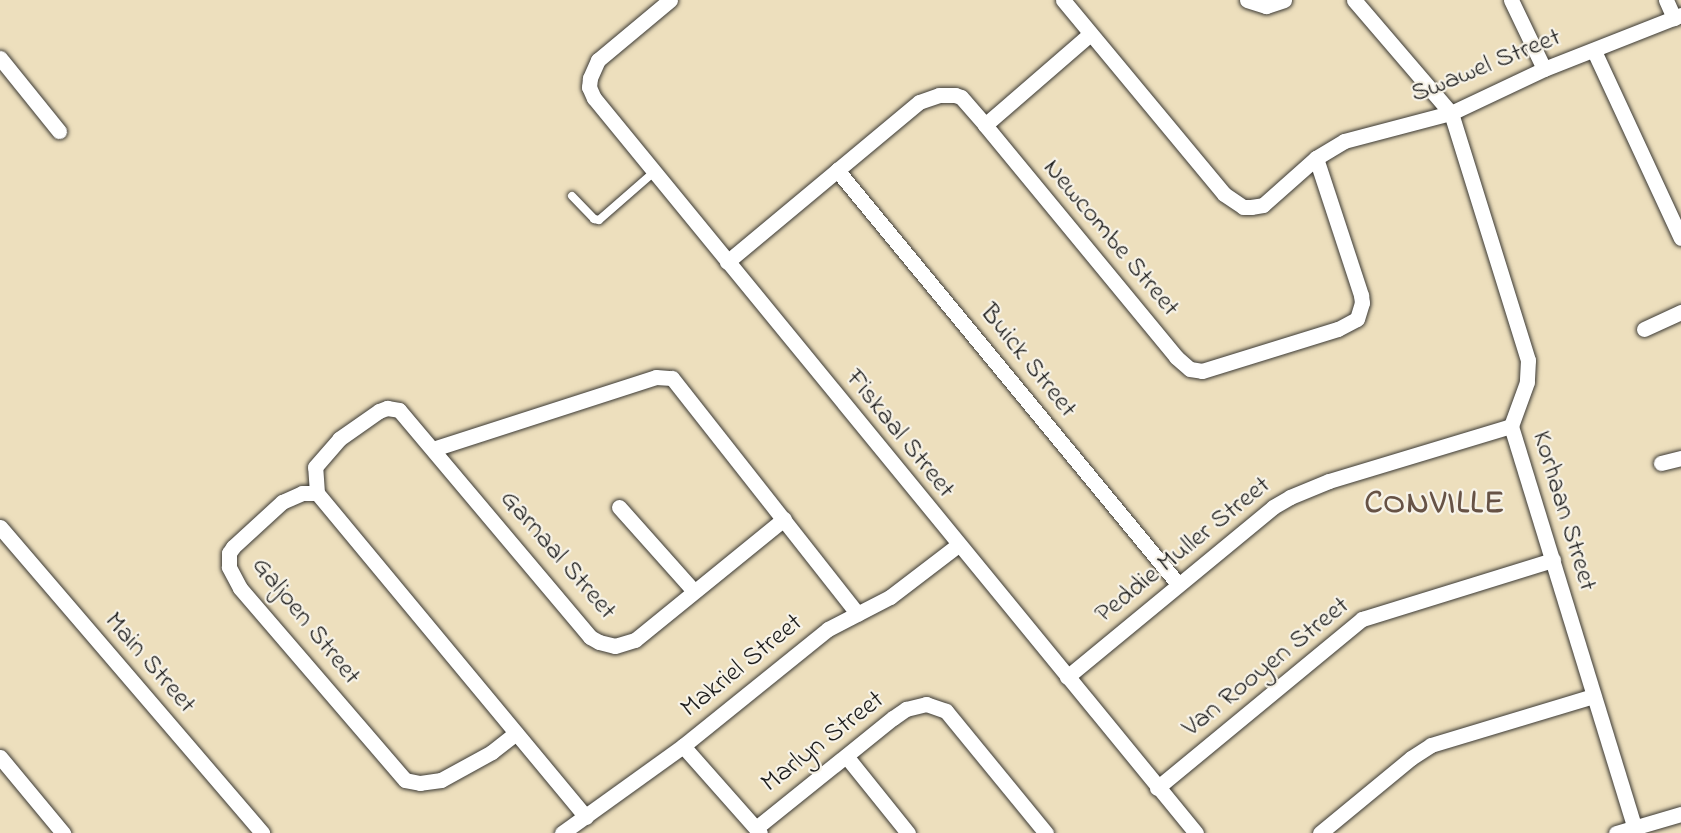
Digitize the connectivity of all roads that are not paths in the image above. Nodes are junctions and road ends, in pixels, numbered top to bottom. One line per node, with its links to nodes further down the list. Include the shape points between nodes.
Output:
1 (670, 0): 18 (street, Fiskaal Street, via 598,60 590,78 592,95)
2 (1063, 0): 9 (street, Swawel Street)
3 (1247, 0): 4 (street, via 1266,6)
4 (1284, 0)
5 (1354, 0): 13 (street, Korhaan Street)
6 (1511, 0): 12 (street)
7 (1666, 0): 8 (street)
8 (1678, 17): 10 (street, Swawel Street)
9 (1090, 34): 14 (street); 16 (street, Swawel Street, via 1224,194 1243,207 1263,206)
10 (1594, 51): 12 (street, Swawel Street); 20 (street)
11 (0, 58): 15 (street)
12 (1544, 69): 13 (street, Swawel Street)
13 (1451, 113): 16 (street, Swawel Street, via 1344,141); 24 (street, Korhaan Street, via 1528,360 1527,382)
14 (985, 125): 16 (street, Newcombe Street, via 1176,357 1190,369 1202,371 1338,330 1356,319 1361,295); 17 (street, Newcombe Street, via 961,97 930,97)
15 (59, 131)
16 (1316, 158)
17 (837, 170): 21 (street, Newcombe Street); 34 (street, Buick Street)
18 (654, 172): 19 (lane, via 603,219 594,219); 21 (street, Fiskaal Street)
19 (572, 196)
20 (1681, 238)
21 (727, 262): 32 (street, Fiskaal Street)
22 (1681, 312): 23 (street)
23 (1644, 329)
24 (1511, 426): 33 (street, Korhaan Street); 34 (street, Peddie Muller Street, via 1329,481 1290,497)
25 (433, 449): 28 (street, Garnaal Street, via 399,410 379,411 335,443 315,467); 30 (street, via 656,377 672,378); 35 (street, Garnaal Street, via 590,637 599,642 615,646 629,643)
26 (1681, 458): 27 (street)
27 (1661, 463)
28 (317, 493): 39 (street); 39 (street, Galjoen Street, via 302,493 282,502 233,547 229,567 240,588 405,780 441,780 492,752)
29 (619, 507): 35 (street)
30 (784, 519): 35 (street, Garnaal Street); 36 (street)
31 (0, 527): 49 (street, Main Street)
32 (958, 545): 36 (street, Makriel Street, via 902,590); 37 (street, Fiskaal Street)
33 (1553, 560): 38 (street, Korhaan Street); 43 (street, Van Rooyen Street, via 1362,619)
34 (1178, 584): 37 (street, Peddie Muller Street)
35 (693, 590)
36 (858, 614): 40 (street, Makriel Street, via 809,643)
37 (1067, 677): 43 (street, Fiskaal Street)
38 (1593, 696): 46 (street, Korhaan Street); 54 (street, via 1431,746)
39 (516, 733): 45 (street)
40 (683, 746): 45 (street, Makriel Street); 47 (street)
41 (846, 756): 47 (street, Marlyn Street); 51 (street); 52 (street, Marlyn Street, via 906,709 917,704 934,705 946,711)
42 (0, 758): 48 (street)
43 (1157, 788): 53 (street, Fiskaal Street)
44 (1681, 814): 46 (street)
45 (586, 817): 50 (street, Makriel Street)
46 (1634, 827): 55 (street)
47 (758, 831)
48 (63, 833)
49 (262, 833)
50 (562, 833)
51 (908, 833)
52 (1046, 833)
53 (1196, 833)
54 (1320, 833)
55 (1616, 833)

